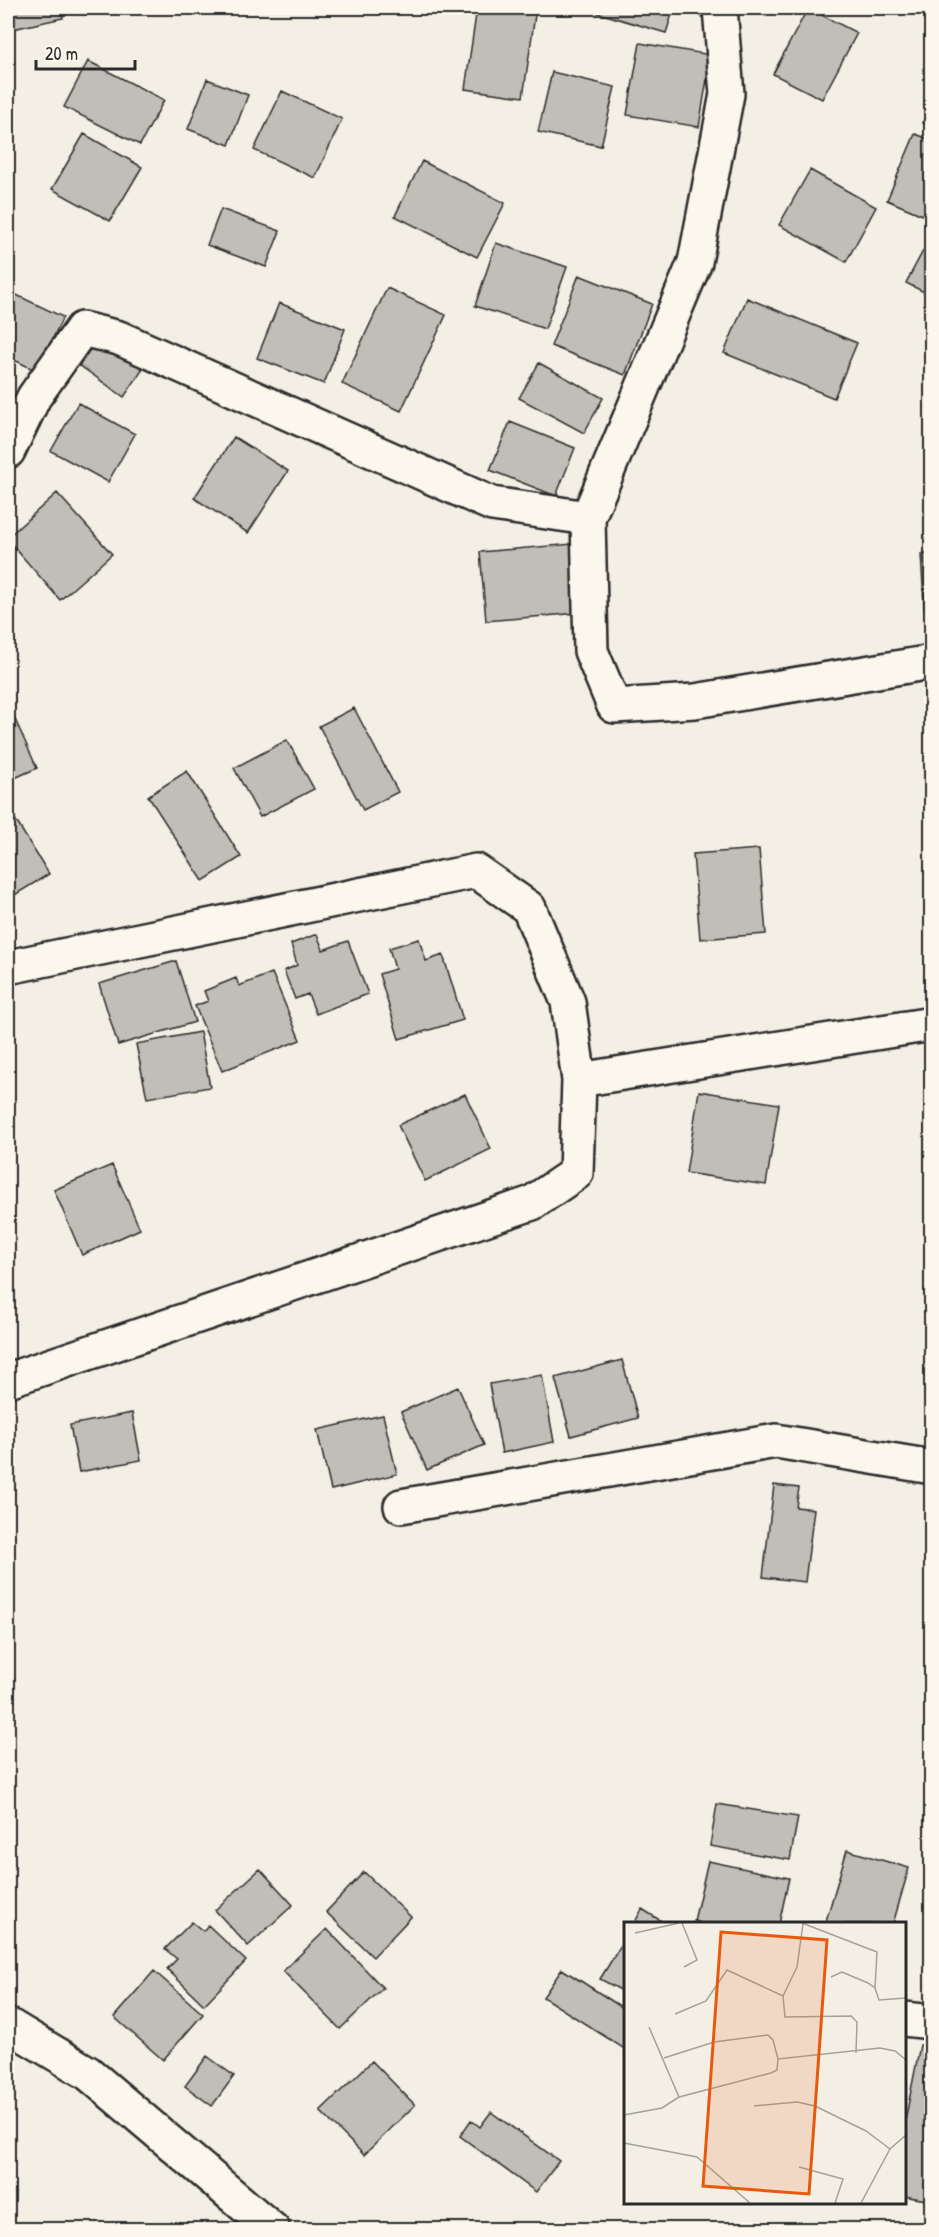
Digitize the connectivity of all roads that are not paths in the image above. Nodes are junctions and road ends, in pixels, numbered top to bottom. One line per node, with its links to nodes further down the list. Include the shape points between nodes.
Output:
1 (720, 8): 3 (street, via 727,94 695,262)
2 (8, 451): 3 (street, via 34,397 82,329 118,338 492,504)
3 (588, 518): 4 (street, via 591,651 614,706 695,701)
4 (932, 663)
5 (8, 967): 7 (street, via 476,871 529,908 568,1002)
6 (932, 1024): 7 (street)
7 (579, 1080): 8 (street, via 576,1173 532,1203)
8 (8, 1380)
9 (932, 1467): 10 (street, via 776,1441)
10 (401, 1506)
11 (906, 2019): 12 (street)
12 (932, 2022)
13 (8, 2025): 14 (street, via 88,2073)
14 (273, 2229)

